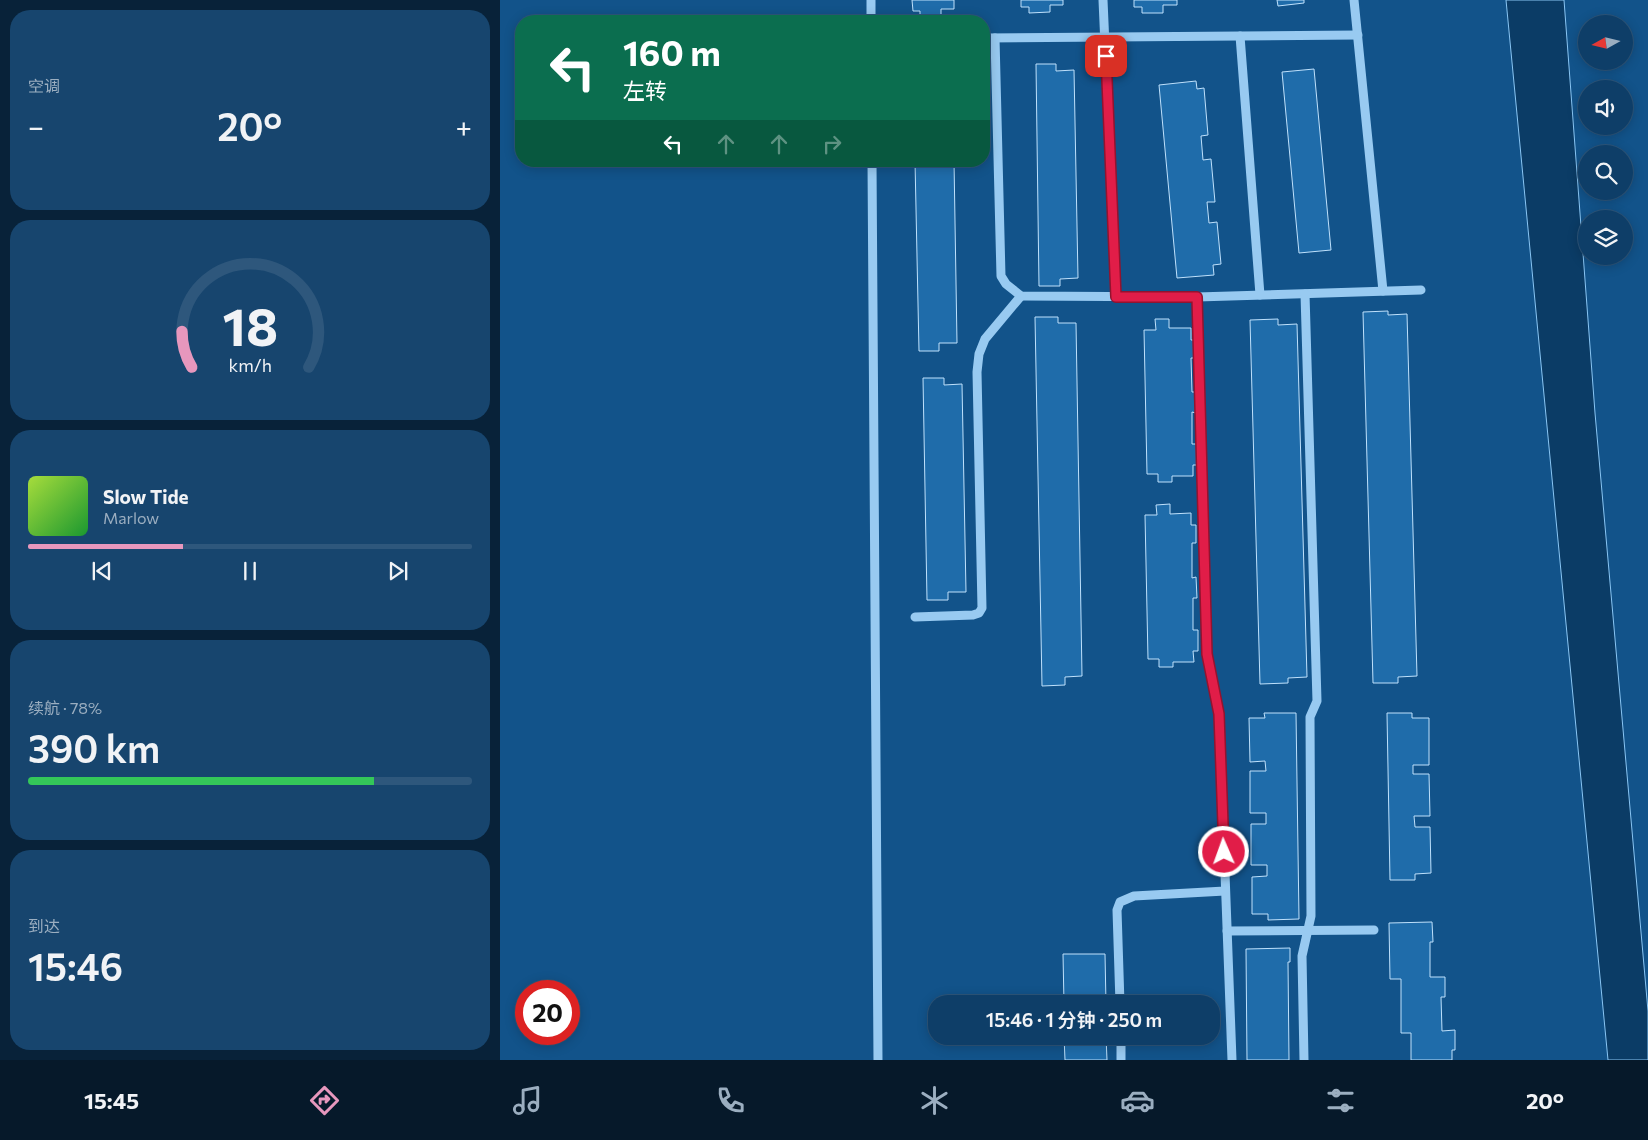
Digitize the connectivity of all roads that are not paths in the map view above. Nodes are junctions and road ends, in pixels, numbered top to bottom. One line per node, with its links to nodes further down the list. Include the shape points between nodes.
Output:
1 (871, 0): 4 (street)
2 (1103, 0): 7 (street)
3 (1354, 0): 5 (street)
4 (871, 15)
5 (1358, 35): 6 (street); 12 (street)
6 (1240, 36): 7 (street); 14 (street)
7 (1105, 37): 9 (street); 16 (street)
8 (990, 38): 9 (street)
9 (995, 38): 15 (street, via 1001,276)
10 (872, 167): 25 (street)
11 (1421, 290): 12 (street)
12 (1383, 291): 13 (street)
13 (1306, 294): 14 (street); 20 (street, via 1317,701 1310,717 1311,916)
14 (1260, 295): 17 (street)
15 (1021, 296): 16 (street); 18 (street, via 985,339 979,354 982,608 980,613 973,615)
16 (1116, 297): 17 (street)
17 (1197, 297): 19 (street, via 1207,654 1219,714)
18 (915, 617)
19 (1225, 891): 22 (street); 23 (street, via 1134,896 1120,902 1117,910)
20 (1308, 930): 21 (street); 22 (street); 28 (street, via 1302,956)
21 (1374, 930)
22 (1227, 931): 27 (street)
23 (1120, 995)
24 (1121, 1045): 26 (street)
25 (878, 1060)
26 (1121, 1060)
27 (1232, 1060)
28 (1304, 1060)

